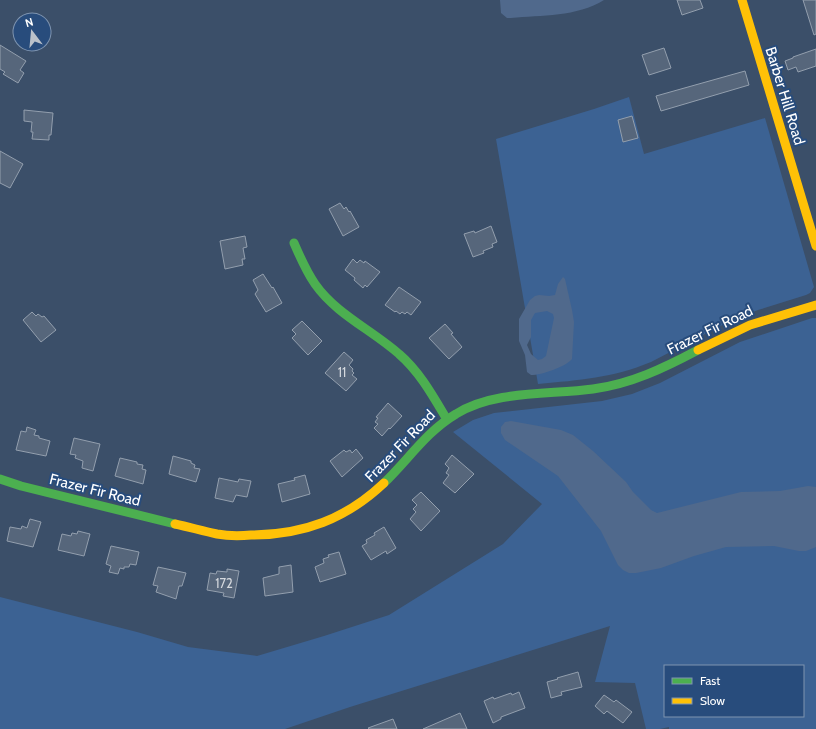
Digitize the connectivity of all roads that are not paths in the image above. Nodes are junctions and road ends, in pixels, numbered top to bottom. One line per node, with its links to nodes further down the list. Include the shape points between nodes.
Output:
1 (742, 0): 3 (street, Barber Hill Road)
2 (294, 243): 5 (street, via 303,264 324,295 405,360)
3 (816, 246)
4 (816, 306): 5 (street, Frazer Fir Road, via 748,325 670,366 630,381 595,389 480,402)
5 (446, 418): 6 (street, Frazer Fir Road, via 377,491 358,506 324,524 285,534 218,534)
6 (0, 479)

